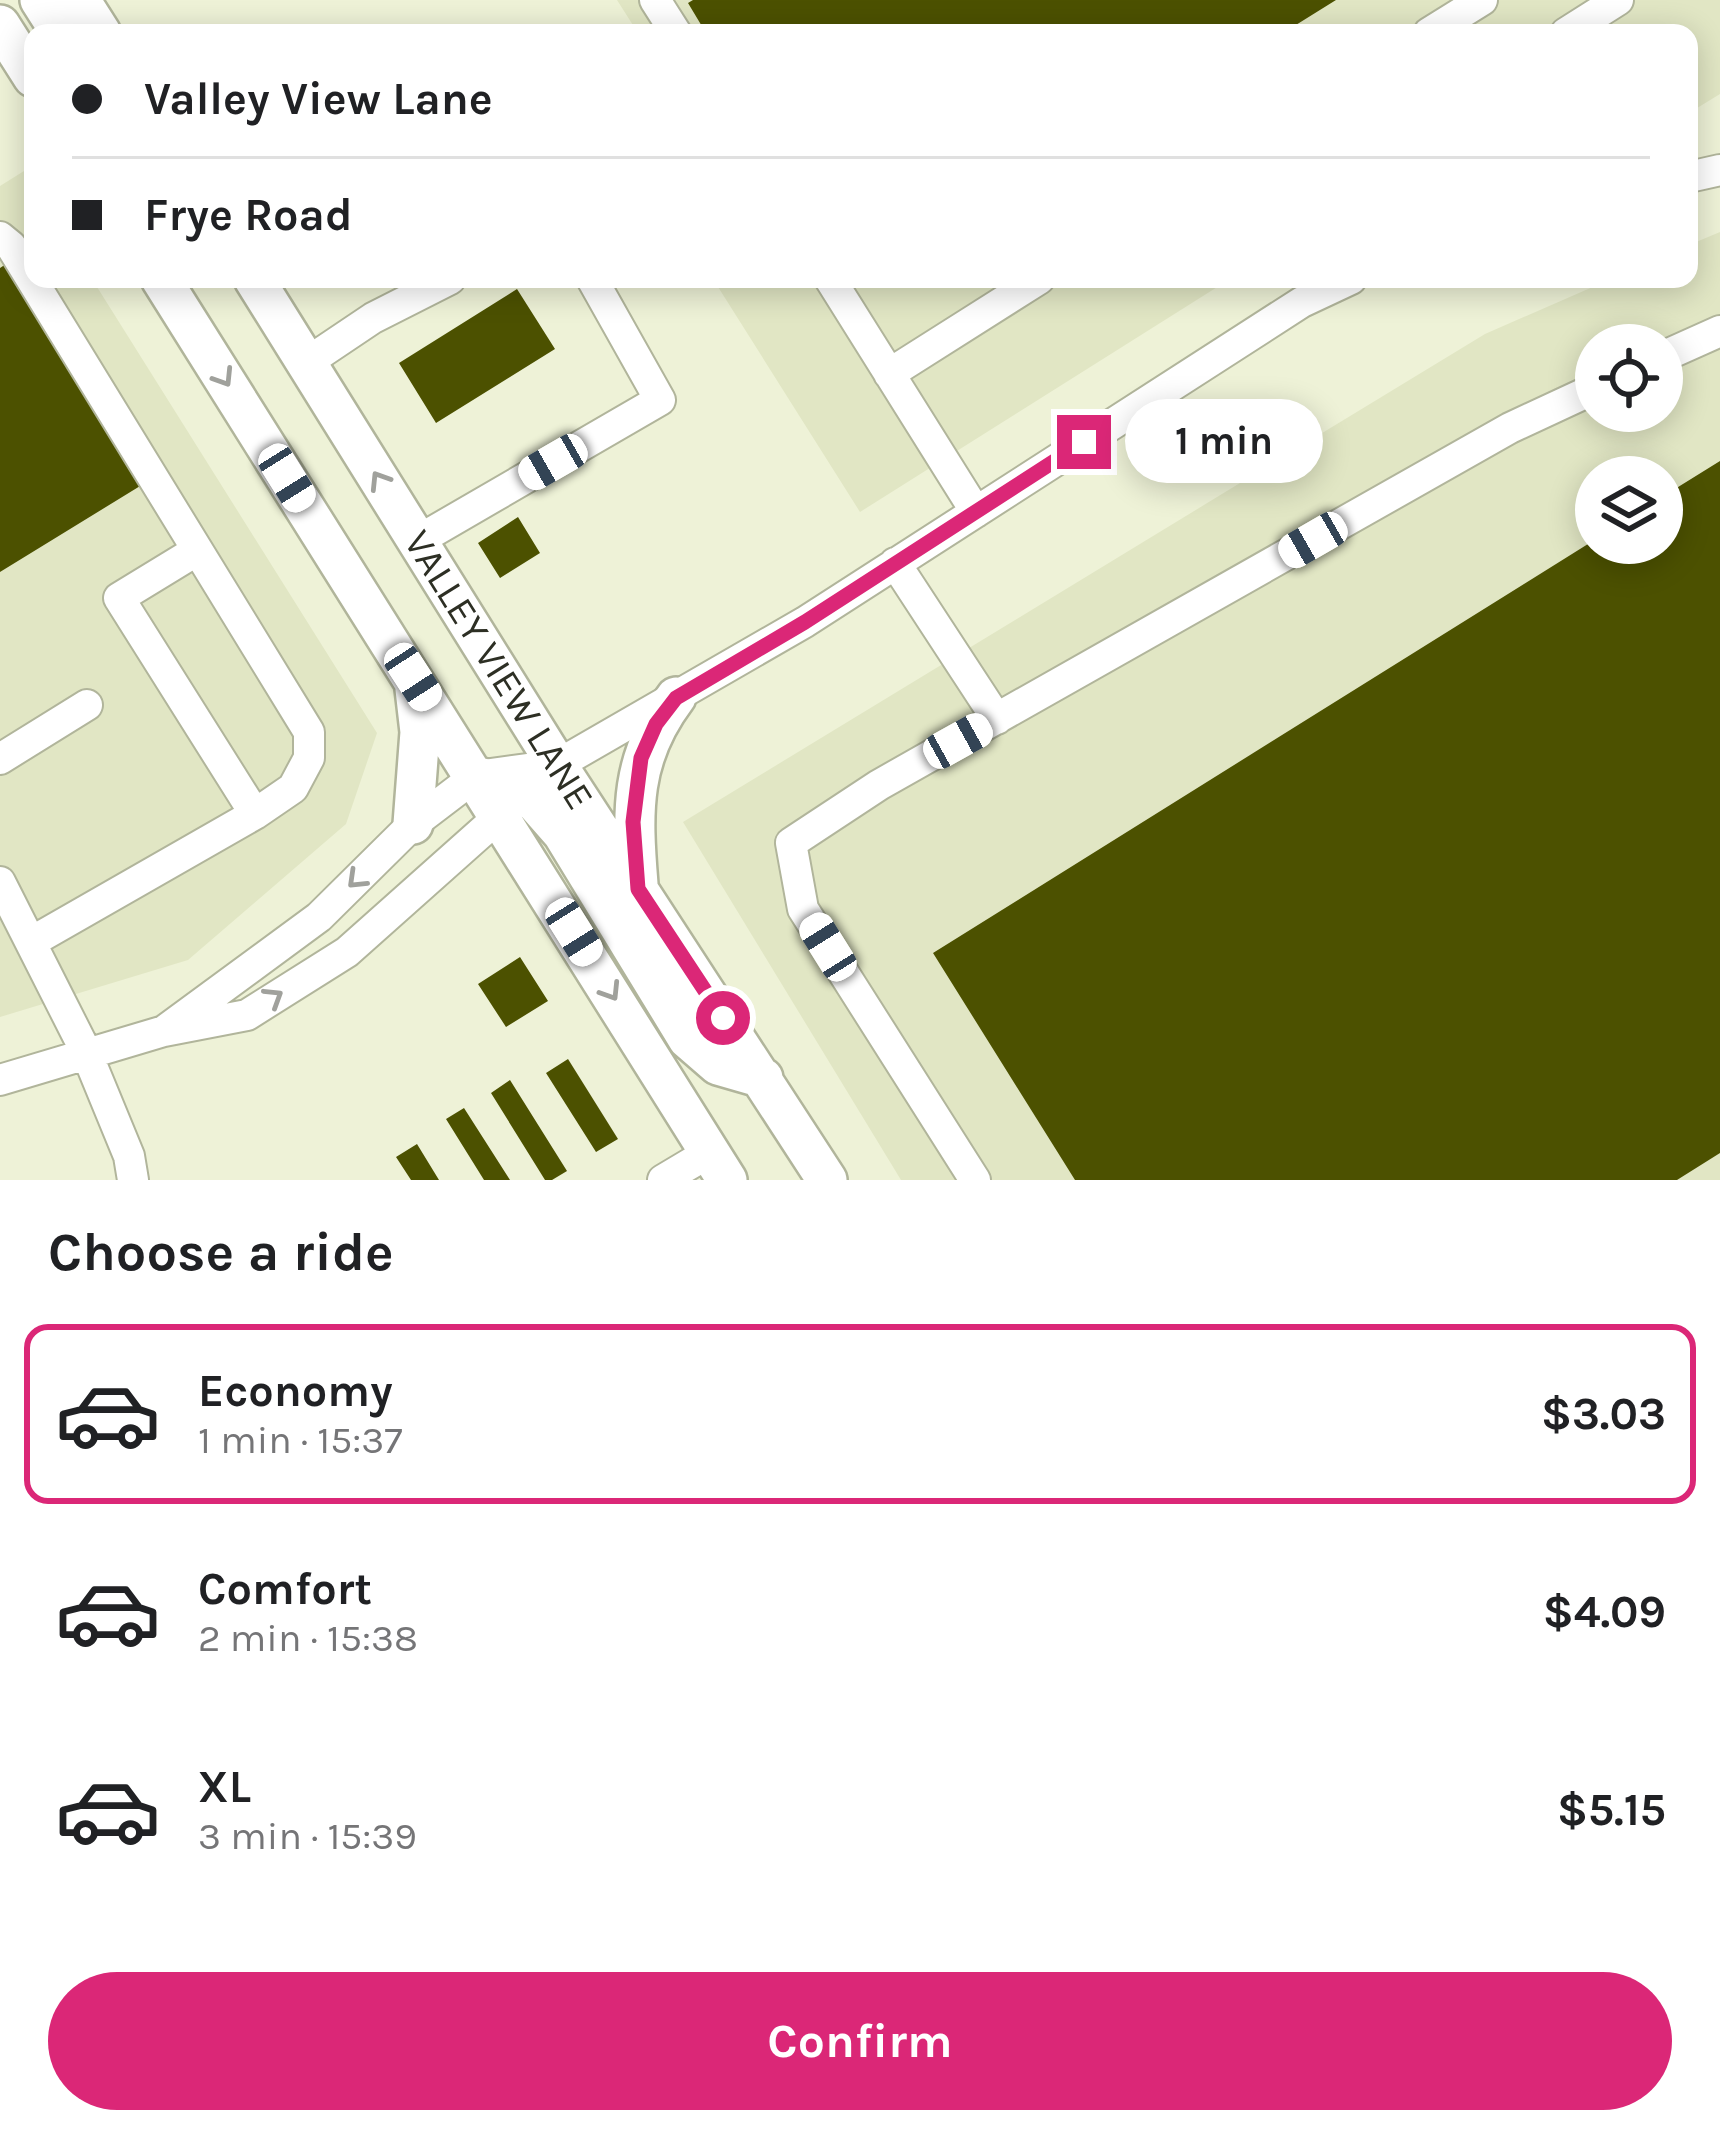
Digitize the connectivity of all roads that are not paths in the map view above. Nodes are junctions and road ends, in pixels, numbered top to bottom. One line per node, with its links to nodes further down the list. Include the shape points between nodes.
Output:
1 (1482, 0): 3 (street)
2 (1618, 0): 4 (street)
3 (1443, 24)
4 (1580, 24)
5 (0, 25): 6 (main road)
6 (24, 63)
7 (0, 236): 8 (street)
8 (24, 267)
9 (36, 288): 24 (street)
10 (167, 288): 26 (main road, VALLEY VIEW LANE, one-way to 26)
11 (260, 288): 19 (main road, VALLEY VIEW LANE)
12 (432, 288): 19 (street)
13 (597, 288): 23 (street, via 660,400)
14 (836, 288): 20 (street)
15 (1025, 288): 20 (street)
16 (1332, 288): 22 (street)
17 (1720, 331): 18 (street)
18 (1683, 348)
19 (306, 363): 23 (main road, VALLEY VIEW LANE, one-way to 19)
20 (889, 374): 22 (street)
21 (1575, 398): 29 (street)
22 (976, 512): 25 (street)
23 (418, 541): 31 (main road, VALLEY VIEW LANE)
24 (196, 551): 34 (street, via 309,732 310,758 293,788); 34 (street, via 119,598)
25 (896, 563): 27 (street); 29 (street)
26 (413, 677): 32 (main road, VALLEY VIEW LANE); 35 (main road, via 420,732)
27 (676, 698): 31 (street); 37 (main road, via 641,758 633,822)
28 (87, 705): 30 (street)
29 (997, 719): 47 (street, via 791,843 803,909)
30 (0, 759)
31 (557, 765): 32 (street); 33 (street); 37 (main road, VALLEY VIEW LANE)
32 (476, 776): 33 (main road, VALLEY VIEW LANE); 35 (street)
33 (514, 805): 39 (street, one-way to 33, via 247,1015 346,952); 41 (main road, via 563,834 688,1040 718,1065); 43 (main road, VALLEY VIEW LANE, one-way to 43)
34 (255, 814): 38 (street)
35 (413, 824): 39 (street, one-way to 39, via 319,917)
36 (0, 882): 38 (street)
37 (638, 889): 41 (main road, VALLEY VIEW LANE)
38 (33, 941): 40 (street)
39 (164, 1031): 40 (street)
40 (86, 1054): 42 (street); 44 (street)
41 (763, 1078): 46 (main road, VALLEY VIEW LANE)
42 (0, 1080)
43 (718, 1166): 45 (street)
44 (133, 1180)
45 (664, 1180)
46 (827, 1180)
47 (975, 1180)

